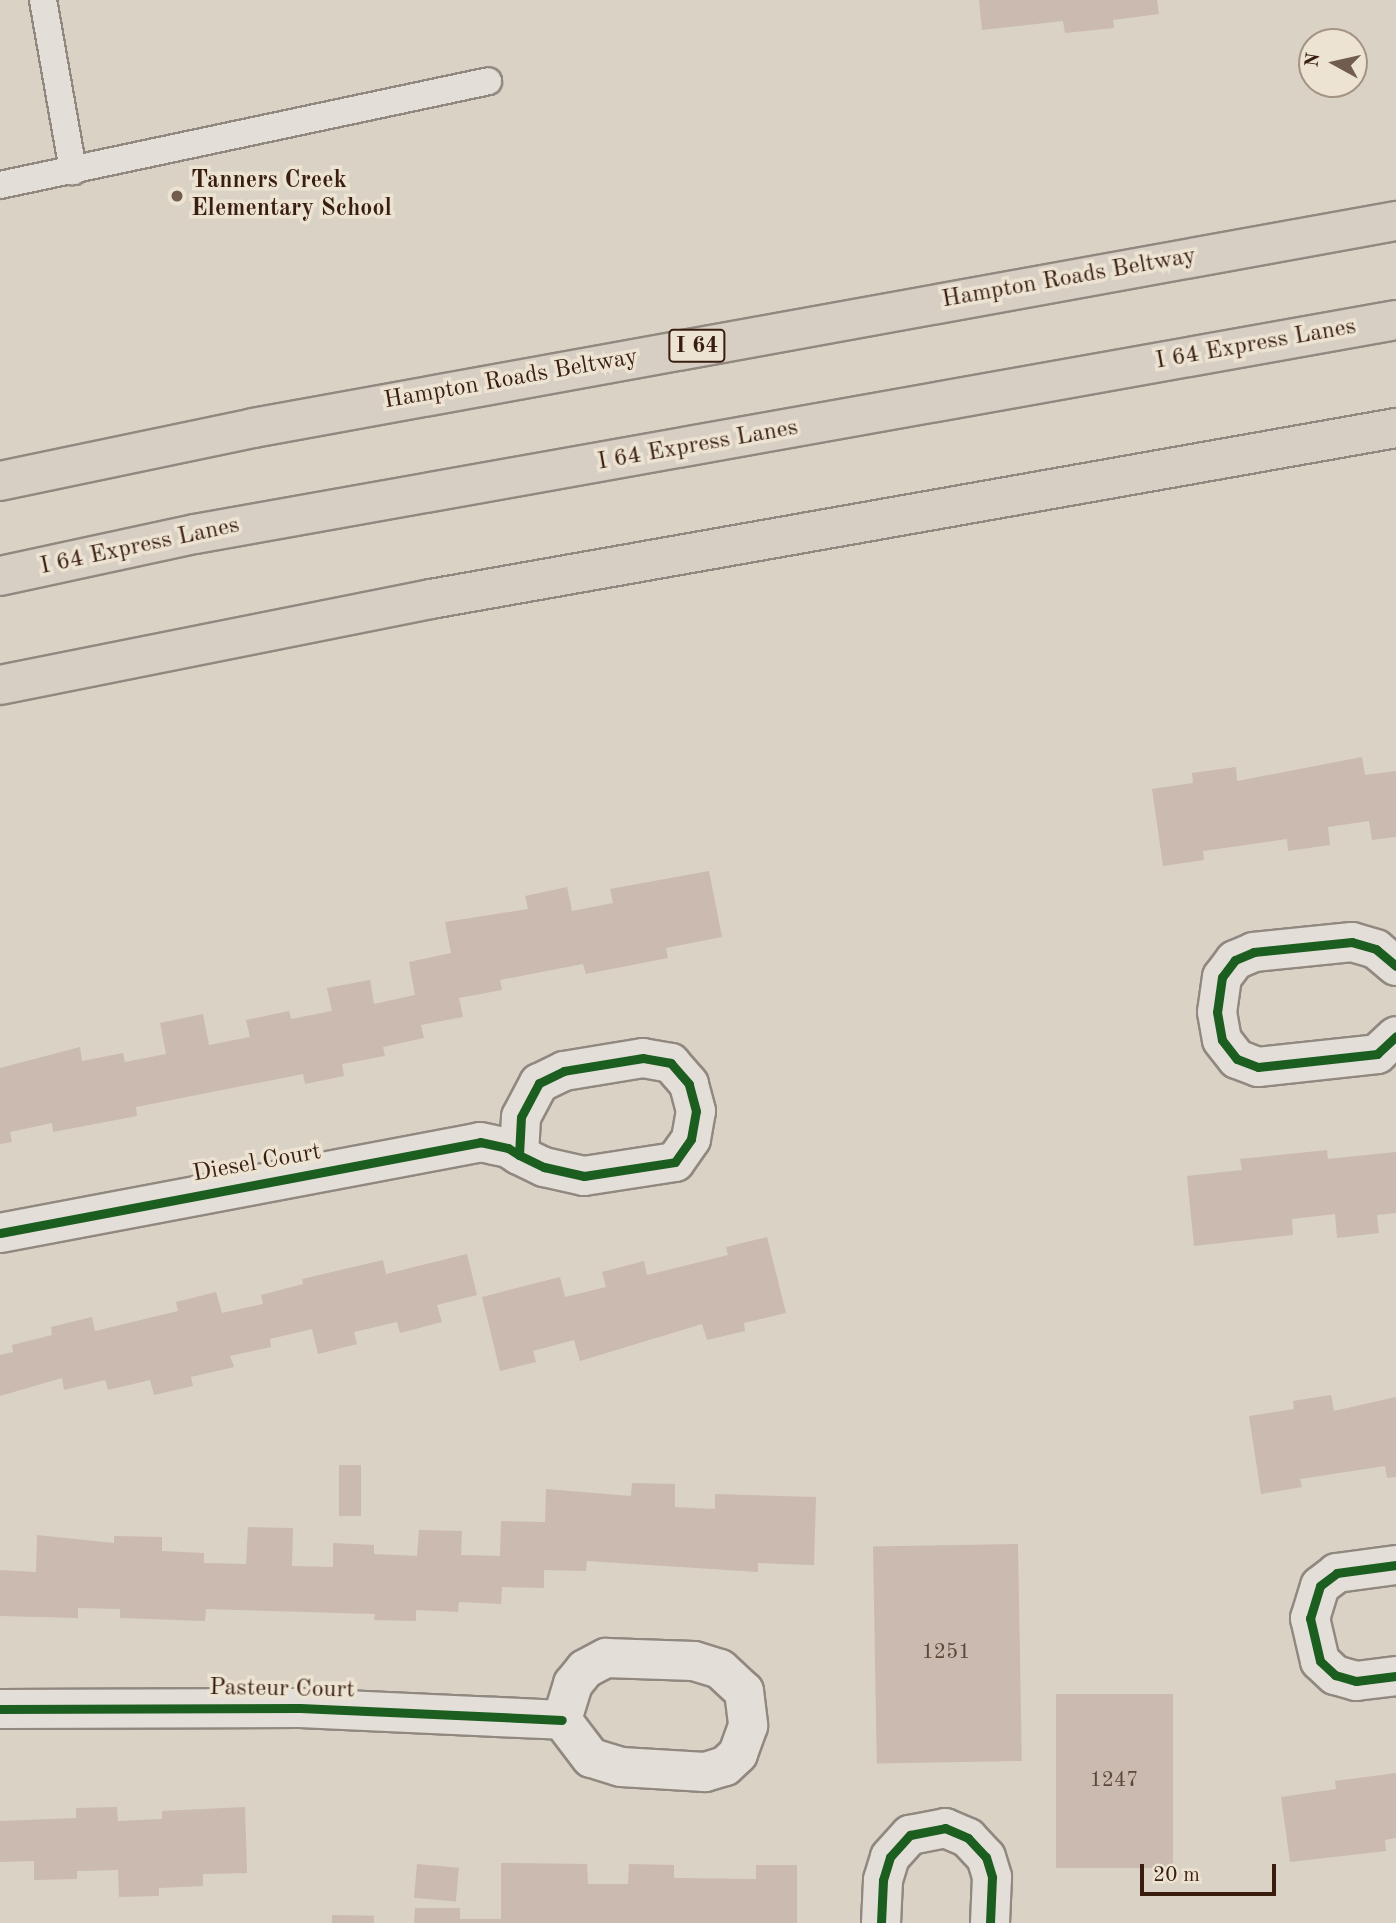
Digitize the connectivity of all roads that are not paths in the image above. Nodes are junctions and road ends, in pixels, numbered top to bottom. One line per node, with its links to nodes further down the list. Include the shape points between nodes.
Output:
1 (43, 0): 3 (lane)
2 (488, 81): 3 (lane)
3 (73, 171): 4 (lane)
4 (0, 186)
5 (1396, 221): 8 (highway, Hampton Roads Beltway / I 64, via 253,428)
6 (1396, 320): 9 (highway, I 64 Express Lanes, via 195,534)
7 (1396, 428): 10 (highway, via 431,599)
8 (0, 481)
9 (0, 576)
10 (0, 685)
11 (1396, 966): 12 (street, via 1376,949 1352,942 1254,952 1235,960 1222,977 1216,1012 1223,1040 1237,1059 1258,1067 1377,1054)
12 (1396, 1036)
13 (519, 1155): 13 (street, Diesel Court, via 544,1167 584,1176 675,1162 691,1139 696,1111 689,1084 671,1063 643,1058 564,1071 539,1083 521,1117); 14 (street, Diesel Court, via 508,1147 480,1142)
14 (0, 1233)
15 (1396, 1565): 16 (street, via 1337,1573 1320,1586 1310,1618 1320,1661 1335,1675 1356,1681)
16 (1396, 1676)
17 (0, 1709): 18 (street, Pasteur Court, via 300,1708)
18 (562, 1720): 18 (street, via 592,1758 621,1767 705,1772 725,1766 738,1754 748,1726 744,1691 720,1669 694,1661 606,1658 585,1669 573,1684)
19 (881, 1923): 20 (street, via 883,1881 890,1857 911,1835 944,1828 968,1838 986,1857 992,1877)
20 (990, 1923)

